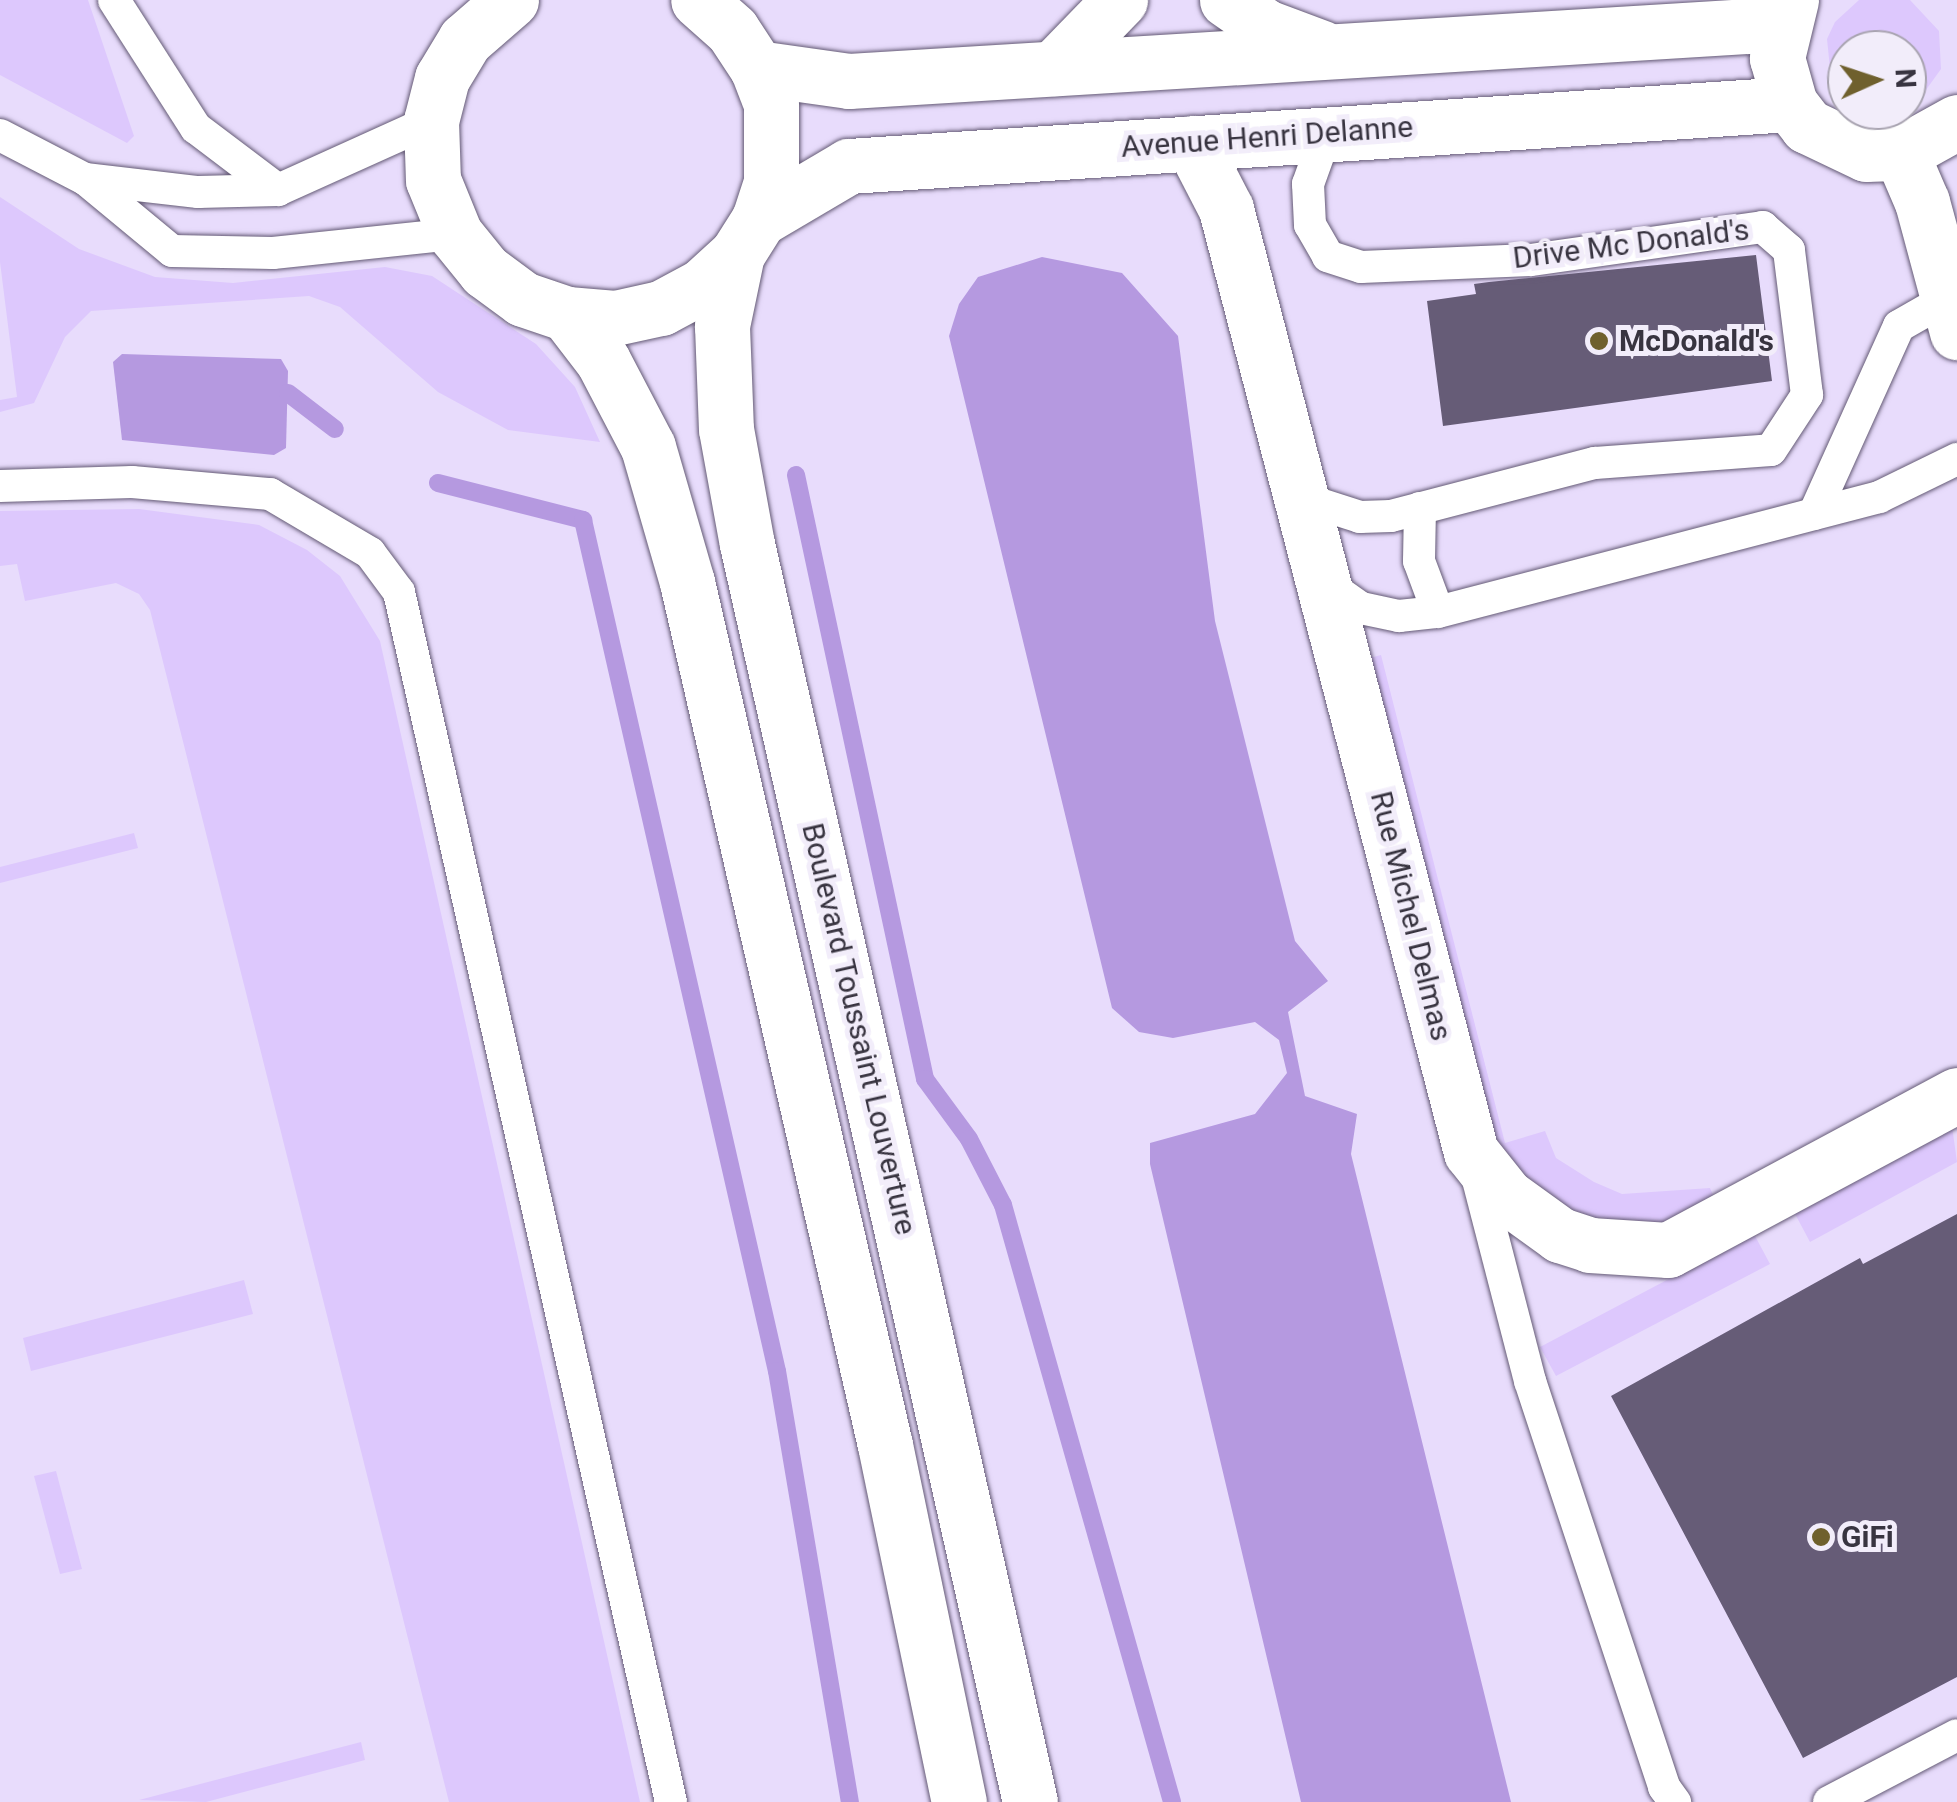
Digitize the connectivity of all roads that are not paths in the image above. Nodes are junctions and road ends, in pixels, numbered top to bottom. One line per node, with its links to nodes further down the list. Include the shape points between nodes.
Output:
1 (114, 0): 18 (lane, via 196,128)
2 (698, 0): 8 (street, Boulevard Toussaint Louverture, via 732,30)
3 (1120, 0): 9 (street)
4 (1227, 0): 7 (street, via 1266,27)
5 (501, 3): 11 (street, Avenue Henri Delanne, via 464,40 442,78)
6 (1785, 12): 7 (street); 10 (street, via 1777,58)
7 (1335, 52): 9 (street)
8 (757, 68): 9 (street, via 849,81); 20 (street, Boulevard Toussaint Louverture, via 771,104 775,143)
9 (1054, 68)
10 (1790, 104): 13 (street, Avenue Henri Delanne); 16 (street, via 1833,143 1866,154)
11 (432, 122): 18 (lane); 19 (street, Avenue Henri Delanne, via 434,180)
12 (1957, 122): 16 (street)
13 (1326, 134): 15 (street, Avenue Henri Delanne); 26 (lane, Drive Mc Donald's, via 1308,184 1310,226 1328,256 1361,268 1530,260 1764,228 1789,250 1806,395 1771,450 1595,463)
14 (0, 135): 17 (lane)
15 (1192, 143): 20 (street, Avenue Henri Delanne, via 849,166); 25 (street, Rue Michel Delmas, via 1226,209)
16 (1901, 153): 22 (street)
17 (84, 179): 18 (lane, via 198,192); 19 (lane, via 172,250 274,253)
18 (278, 190)
19 (454, 234): 21 (street, Avenue Henri Delanne, via 485,272 522,298)
20 (748, 237): 21 (street, Avenue Henri Delanne, via 702,286 660,308 614,318); 35 (street, Boulevard Toussaint Louverture, via 722,326 726,428)
21 (567, 314): 34 (street, via 603,361 648,447 687,582)
22 (1952, 315): 27 (lane, via 1899,326)
23 (1957, 459): 27 (lane, via 1878,496)
24 (0, 486): 33 (lane, via 132,482 270,494 370,553 400,592)
25 (1304, 499): 26 (lane, Drive Mc Donald's, via 1360,517); 28 (street, Rue Michel Delmas)
26 (1420, 508): 29 (lane, via 1419,561)
27 (1814, 514): 29 (lane)
28 (1327, 584): 29 (lane, via 1361,608 1398,616); 31 (street, Rue Michel Delmas)
29 (1438, 612)
30 (1957, 1095): 31 (street, Rue Michel Delmas, via 1668,1250 1590,1246 1531,1218)
31 (1471, 1152): 36 (lane, via 1530,1381 1664,1787)
32 (1957, 1734): 37 (lane)
33 (672, 1802)
34 (960, 1802)
35 (1030, 1802)
36 (1675, 1802)
37 (1829, 1802)

